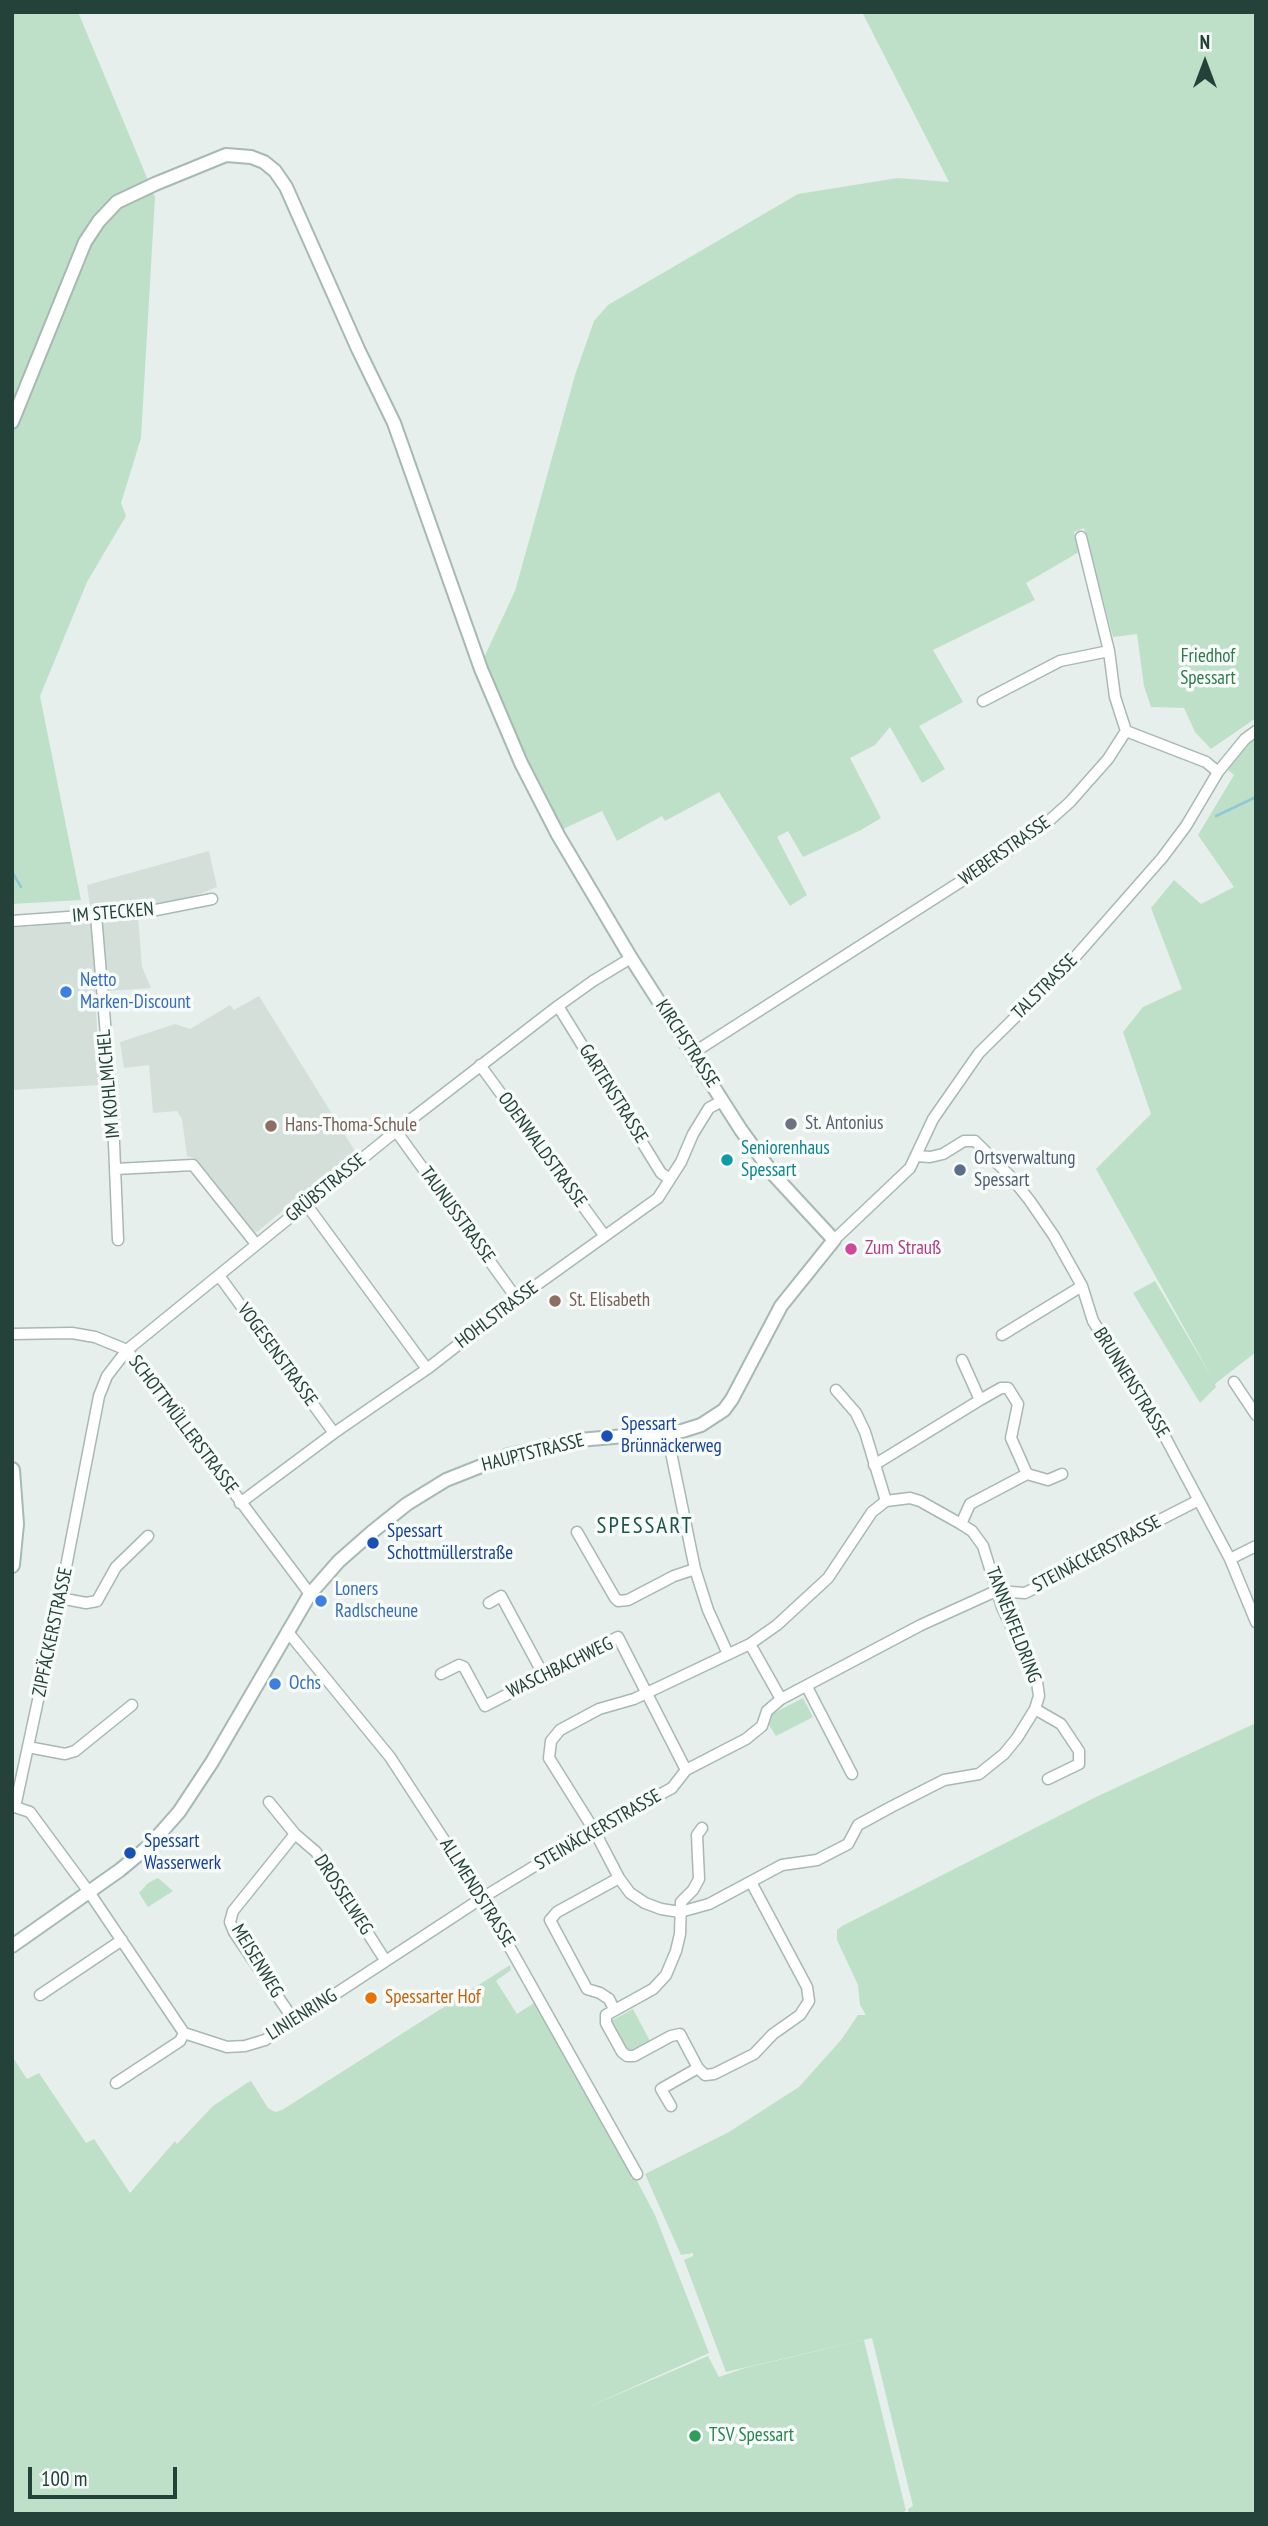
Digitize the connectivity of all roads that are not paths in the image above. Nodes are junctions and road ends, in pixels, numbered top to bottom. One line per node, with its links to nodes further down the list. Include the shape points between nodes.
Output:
1 (12, 422): 11 (street, KIRCHSTRASSE, via 85,242 117,202 226,155 251,157 275,170 394,423 481,669 521,763)
2 (1081, 537): 3 (street)
3 (1109, 651): 4 (street, via 1060,662); 5 (street, via 1115,697)
4 (983, 701)
5 (1126, 731): 7 (street, via 1206,762); 13 (street, WEBERSTRASSE, via 1108,759 1042,827)
6 (1256, 731): 7 (street, TALSTRASSE)
7 (1218, 772): 17 (street, TALSTRASSE, via 1162,858 1069,964 979,1052 933,1119)
8 (212, 899): 9 (street, IM STECKEN)
9 (96, 915): 10 (street, IM STECKEN); 18 (street, IM KOHLMICHEL)
10 (12, 921)
11 (632, 958): 12 (street, GRÜBSTRASSE); 13 (street, KIRCHSTRASSE)
12 (558, 1006): 14 (street, GRÜBSTRASSE); 19 (street, GARTENSTRASSE, via 661,1173)
13 (693, 1053): 15 (street, KIRCHSTRASSE)
14 (480, 1065): 16 (street, GRÜBSTRASSE); 21 (street, ODENWALDSTRASSE)
15 (723, 1101): 19 (street, HOHLSTRASSE, via 709,1108); 23 (street, KIRCHSTRASSE, via 773,1174)
16 (396, 1131): 20 (street, GRÜBSTRASSE); 27 (street, TAUNUSSTRASSE)
17 (916, 1156): 23 (street, TALSTRASSE, via 903,1175); 26 (street, BRUNNENSTRASSE, via 943,1154 964,1141 975,1141 1030,1201)
18 (116, 1169): 22 (street, IM KOHLMICHEL); 24 (street, via 194,1165)
19 (670, 1179): 21 (street, HOHLSTRASSE, via 658,1198)
20 (306, 1204): 24 (street, GRÜBSTRASSE); 32 (street)
21 (604, 1235): 27 (street, HOHLSTRASSE)
22 (118, 1240)
23 (834, 1240): 38 (street, HAUPTSTRASSE, via 781,1306 724,1410 701,1425)
24 (256, 1244): 25 (street, GRÜBSTRASSE)
25 (220, 1277): 30 (street, GRÜBSTRASSE); 37 (street, VOGESENSTRASSE)
26 (1082, 1286): 29 (street); 44 (street, BRUNNENSTRASSE, via 1093,1321 1163,1433)
27 (517, 1299): 32 (street, HOHLSTRASSE)
28 (12, 1334): 30 (street, SCHOTTMÜLLERSTRASSE, via 72,1333)
29 (1003, 1335)
30 (127, 1350): 45 (street, SCHOTTMÜLLERSTRASSE); 55 (street, ZIPFÄCKERSTRASSE, via 107,1376 99,1396)
31 (962, 1360): 35 (street)
32 (427, 1368): 37 (street, HOHLSTRASSE)
33 (1234, 1382): 36 (street)
34 (836, 1390): 39 (street, via 856,1413)
35 (980, 1400): 39 (street); 41 (street, via 1001,1388 1012,1391 1018,1404 1011,1438)
36 (1256, 1415)
37 (334, 1433): 45 (street, HOHLSTRASSE)
38 (667, 1433): 52 (street); 54 (street, HAUPTSTRASSE, via 579,1440 509,1455 446,1480 372,1532)
39 (874, 1465): 43 (street)
40 (12, 1470): 51 (main road, via 16,1524)
41 (1027, 1474): 42 (street, via 1048,1480); 46 (street, via 970,1504)
42 (1062, 1474)
43 (886, 1501): 46 (street, TANNENFELDRING, via 920,1501); 59 (street, via 872,1512 828,1578)
44 (1197, 1501): 50 (street, BRUNNENSTRASSE); 53 (street, STEINÄCKERSTRASSE, via 1025,1593)
45 (240, 1503): 54 (street, SCHOTTMÜLLERSTRASSE)
46 (961, 1524): 53 (street, TANNENFELDRING, via 983,1546)
47 (577, 1532): 52 (street, via 618,1601)
48 (148, 1536): 55 (street, via 116,1567 97,1601)
49 (1256, 1546): 50 (street)
50 (1230, 1559): 57 (street, BRUNNENSTRASSE)
51 (12, 1565)
52 (695, 1569): 60 (street)
53 (996, 1591): 63 (street, STEINÄCKERSTRASSE, via 921,1625); 67 (street, TANNENFELDRING, via 1037,1682)
54 (310, 1594): 58 (street, HAUPTSTRASSE)
55 (60, 1598): 68 (street, ZIPFÄCKERSTRASSE)
56 (489, 1603): 62 (street, via 501,1597)
57 (1256, 1622)
58 (287, 1631): 80 (street, HAUPTSTRASSE, via 179,1812 150,1845); 81 (street, ALLMENDSTRASSE, via 390,1757)
59 (750, 1644): 60 (street); 65 (street)
60 (728, 1654): 64 (street)
61 (441, 1674): 62 (street, WASCHBACHWEG, via 464,1667 485,1706)
62 (543, 1674): 64 (street, WASCHBACHWEG, via 618,1637)
63 (807, 1687): 65 (street, STEINÄCKERSTRASSE); 70 (street)
64 (647, 1693): 69 (street); 76 (street, via 599,1709 560,1730 551,1741 549,1758)
65 (781, 1699): 69 (street, STEINÄCKERSTRASSE, via 746,1739)
66 (132, 1705): 68 (street, via 75,1751 65,1754)
67 (1035, 1709): 71 (street, via 1061,1724 1079,1751 1079,1764); 79 (street, TANNENFELDRING, via 1004,1754 979,1774 944,1780 858,1825 848,1843 817,1860 782,1865)
68 (28, 1747): 73 (street, ZIPFÄCKERSTRASSE)
69 (686, 1770): 76 (street, STEINÄCKERSTRASSE, via 672,1788)
70 (852, 1774)
71 (1048, 1779)
72 (269, 1802): 77 (street, DROSSELWEG)
73 (15, 1807): 74 (street, ZIPFÄCKERSTRASSE); 80 (street, via 30,1812)
74 (12, 1818)
75 (702, 1828): 82 (street, via 697,1835 699,1879 681,1902)
76 (594, 1830): 78 (street); 81 (street, STEINÄCKERSTRASSE)
77 (295, 1834): 85 (street, DROSSELWEG, via 316,1852); 88 (street, MEISENWEG, via 233,1911 230,1922)
78 (619, 1878): 82 (street, via 645,1903); 87 (street, via 557,1912 551,1920 587,1989 608,1999)
79 (751, 1882): 82 (street, TANNENFELDRING, via 709,1904); 90 (street, via 807,1987 809,2001 800,2015 754,2054 714,2074 705,2075)
80 (89, 1892): 83 (street); 84 (street, HAUPTSTRASSE)
81 (482, 1898): 85 (street, LINIENRING); 93 (street, ALLMENDSTRASSE)
82 (680, 1912): 87 (street, via 680,1934 666,1975 653,1989)
83 (122, 1940): 86 (street); 89 (street)
84 (12, 1946)
85 (385, 1960): 88 (street, LINIENRING)
86 (40, 1995)
87 (614, 2010): 90 (street, via 606,2015 606,2023 627,2056 680,2034)
88 (295, 2022): 89 (street, LINIENRING, via 245,2046 208,2043)
89 (184, 2033): 91 (street, via 180,2041)
90 (698, 2068): 92 (street, via 661,2089)
91 (116, 2083)
92 (671, 2106)
93 (637, 2174)

